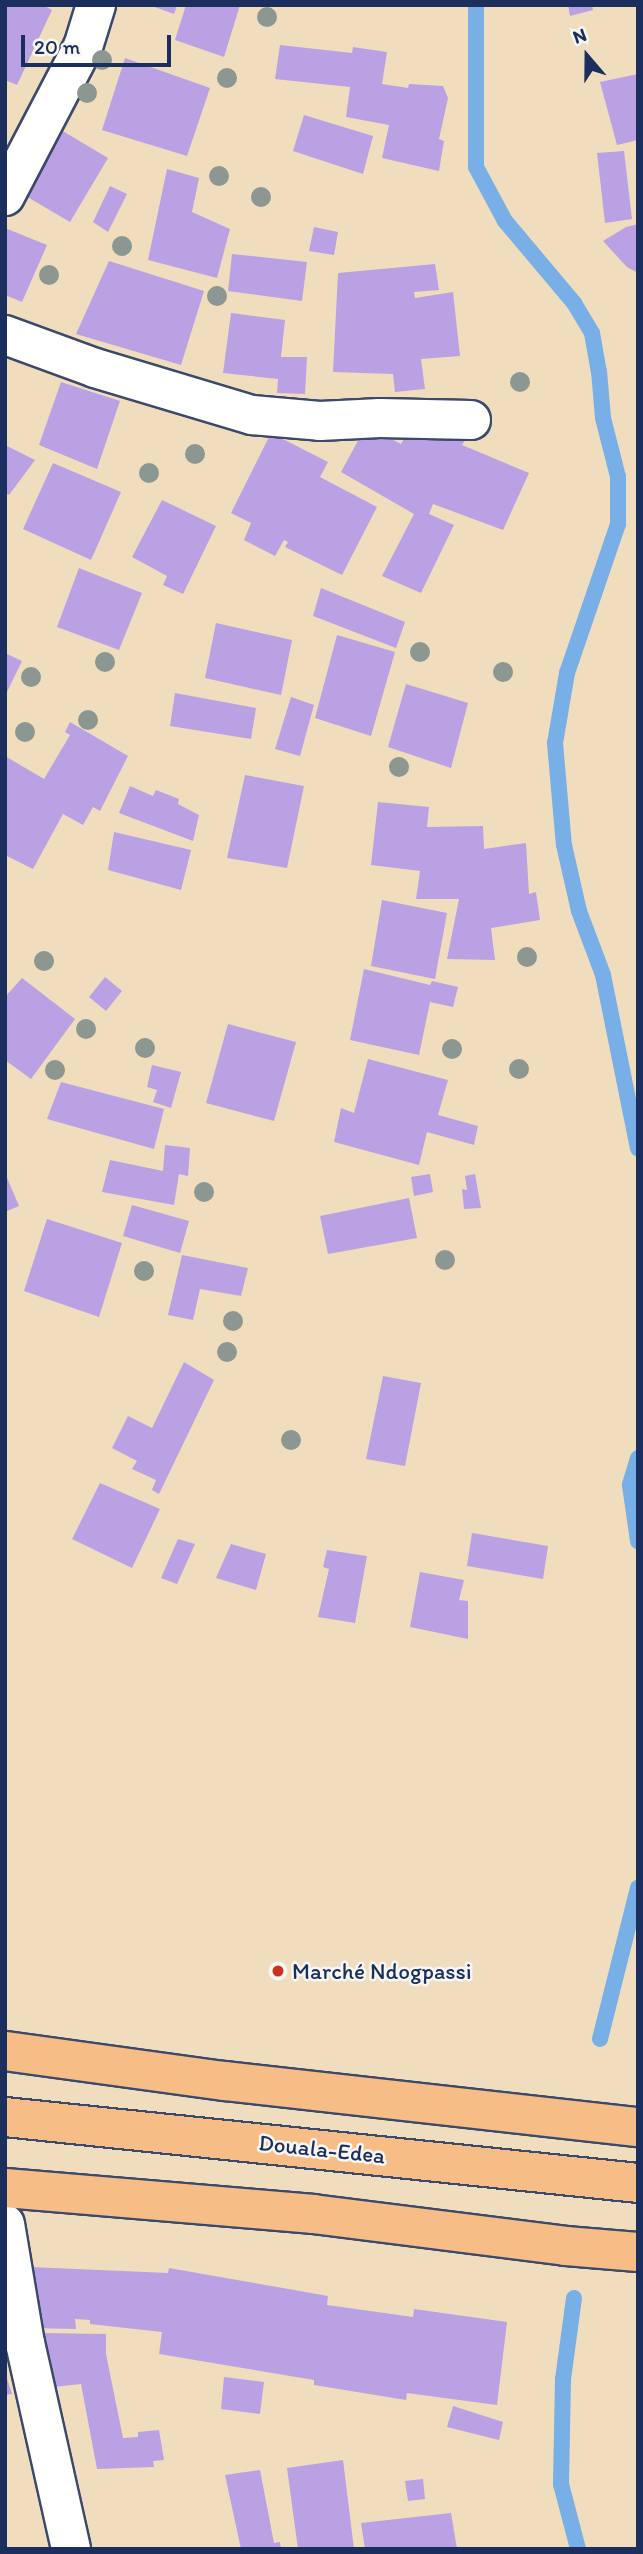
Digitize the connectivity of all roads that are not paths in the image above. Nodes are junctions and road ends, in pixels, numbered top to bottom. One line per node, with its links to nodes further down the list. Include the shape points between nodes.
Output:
1 (96, 5): 2 (street, via 83,47)
2 (5, 196)
3 (5, 335): 4 (street, via 95,368 252,415 320,421)
4 (471, 420)
5 (5, 2051): 7 (main road)
6 (5, 2117): 8 (main road, Douala-Edea)
7 (638, 2127)
8 (638, 2183)
9 (5, 2188): 11 (main road, via 313,2214)
10 (5, 2224): 12 (street)
11 (638, 2252)
12 (15, 2346): 13 (street)
13 (71, 2549)

